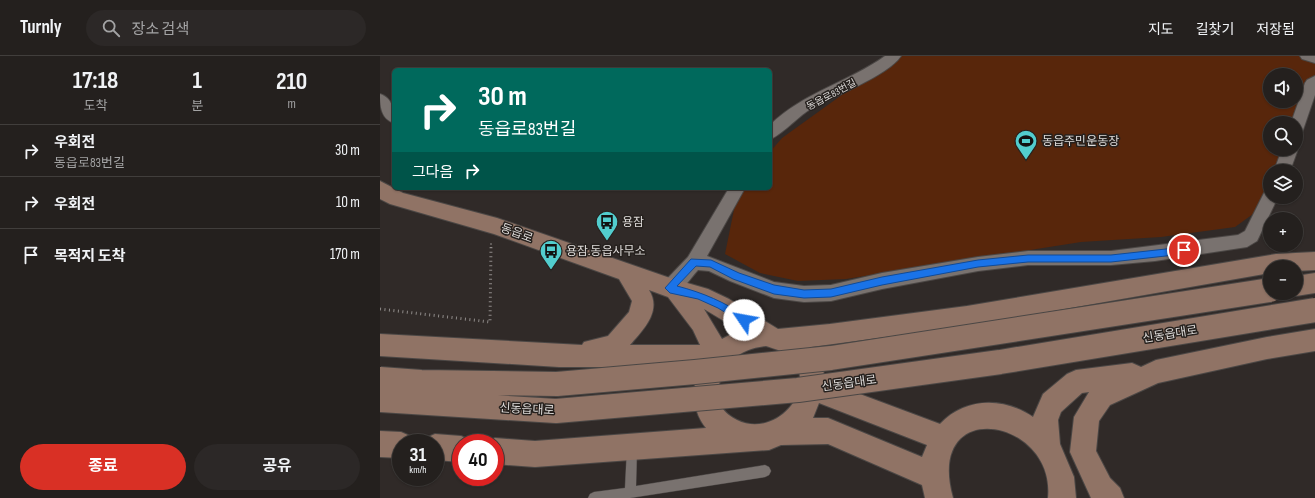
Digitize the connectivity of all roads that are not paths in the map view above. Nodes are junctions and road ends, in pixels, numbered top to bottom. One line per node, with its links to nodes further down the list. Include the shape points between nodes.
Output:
1 (894, 56): 8 (street, 동읍로83번길, via 869,74 815,100)
2 (1307, 56): 3 (street)
3 (1315, 59)
4 (1315, 81): 7 (street, via 1312,83)
5 (380, 98): 6 (street)
6 (392, 115)
7 (1301, 116)
8 (772, 132)
9 (736, 190): 13 (street)
10 (392, 192): 14 (main road, 동읍로, via 497,226)
11 (1267, 204): 13 (street, via 1251,236 1240,242 1111,258 1028,258 978,264 831,293 804,294 774,290 711,264)
12 (1315, 261): 18 (main road, via 1276,263 959,317 830,335)
13 (694, 262): 15 (street)
14 (627, 273): 15 (main road, 동읍로); 21 (main road, via 643,300 640,318 614,346)
15 (673, 290): 18 (main road, 동읍로, via 700,296); 22 (main road, via 701,323)
16 (1263, 291): 24 (main road, 신동읍대로, bridge, via 831,358 695,372 557,384)
17 (1315, 310): 26 (main road, 신동읍대로, bridge, via 1000,362 798,390 556,412)
18 (774, 336): 22 (main road, via 749,337 733,344); 25 (main road, via 796,346 807,357 813,372)
19 (1315, 340): 23 (main road)
20 (380, 345): 21 (main road)
21 (559, 356): 22 (main road)
22 (719, 356): 28 (main road, via 710,370 705,388 707,404 715,420 728,432)
23 (1156, 372): 33 (main road, via 1076,382 1052,403 1045,420); 40 (main road, via 1101,396 1087,417 1083,452 1100,488)
24 (380, 379)
25 (813, 389): 27 (main road, via 808,406 801,416); 29 (main road)
26 (380, 400)
27 (782, 432): 28 (main road, via 764,438); 36 (main road, via 828,431)
28 (745, 438): 32 (main road)
29 (944, 438): 33 (main road, via 958,424 974,416 993,415 1012,419 1031,430); 36 (main road, via 936,455)
30 (380, 444): 31 (main road)
31 (392, 445)
32 (632, 446): 34 (main road, via 535,454); 37 (lane)
33 (1047, 446): 38 (main road, via 1059,467)
34 (504, 452)
35 (765, 471): 37 (lane)
36 (936, 487)
37 (630, 492): 39 (lane)
38 (1066, 496)
39 (594, 498)
40 (1110, 498)

